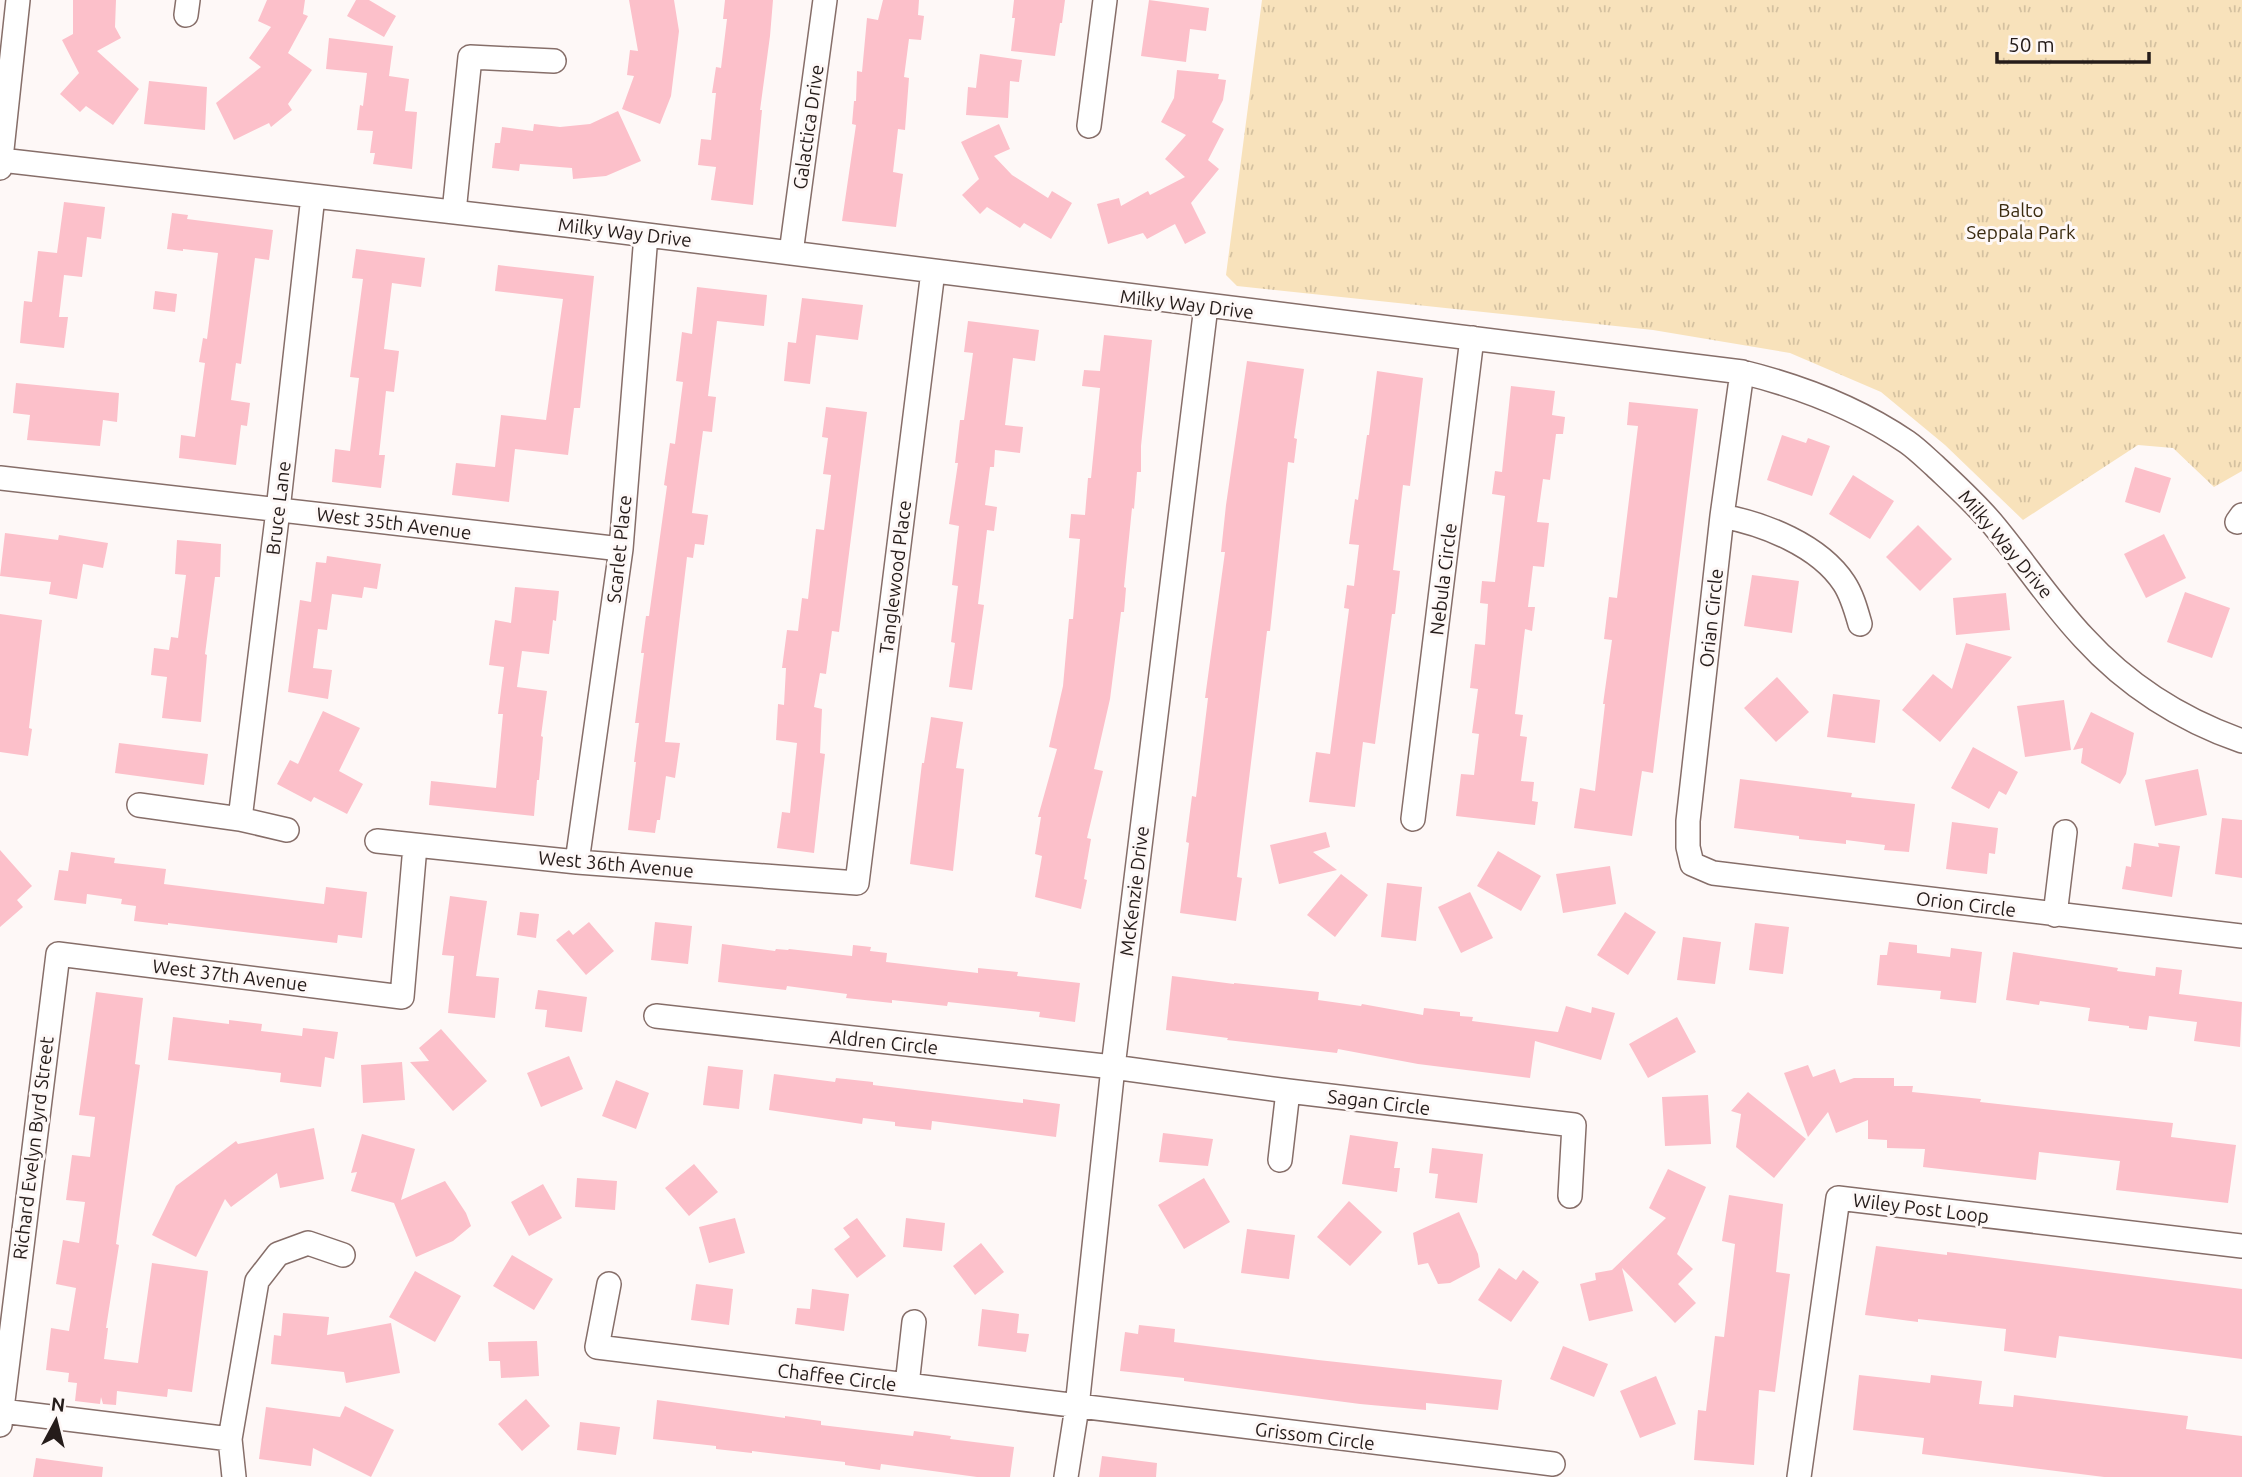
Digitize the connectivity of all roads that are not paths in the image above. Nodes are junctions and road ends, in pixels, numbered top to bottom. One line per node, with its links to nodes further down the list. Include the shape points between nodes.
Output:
1 (18, 0): 6 (street)
2 (825, 0): 11 (street, Galactica Drive)
3 (1105, 0): 5 (street)
4 (554, 61): 9 (street, via 470,57)
5 (1089, 126)
6 (1, 160): 7 (street); 8 (street, Milky Way Drive)
7 (0, 168)
8 (313, 196): 9 (street, Milky Way Drive); 17 (street, Bruce Lane)
9 (454, 212): 10 (street, Milky Way Drive)
10 (646, 235): 11 (street, Milky Way Drive); 19 (street, Scarlet Place)
11 (790, 253): 12 (street, Milky Way Drive)
12 (933, 271): 13 (street, Milky Way Drive); 31 (street, Tanglewood Place)
13 (1206, 306): 14 (street, Milky Way Drive); 36 (street, McKenzie Drive)
14 (1472, 338): 15 (street, Milky Way Drive); 24 (street, Nebula Circle)
15 (1742, 372): 18 (street, Orian Circle); 21 (street, Milky Way Drive, via 1856,412 1908,443 1990,520 2084,639 2128,679 2209,730)
16 (0, 478): 17 (street, West 35th Avenue)
17 (278, 510): 19 (street, West 35th Avenue); 23 (street, Bruce Lane)
18 (1722, 516): 20 (street, via 1769,529 1822,560 1844,583); 30 (street, Orian Circle, via 1688,821)
19 (621, 549): 29 (street, Scarlet Place)
20 (1860, 624)
21 (2242, 741)
22 (139, 805): 23 (street)
23 (240, 819): 25 (street)
24 (1413, 819)
25 (287, 830)
26 (2065, 832): 32 (street)
27 (377, 841): 28 (street, West 36th Avenue)
28 (415, 846): 29 (street, West 36th Avenue); 34 (street, West 37th Avenue, via 402,997)
29 (578, 862): 31 (street, West 36th Avenue)
30 (1692, 864): 32 (street, Orion Circle, via 1713,873)
31 (857, 883)
32 (2055, 915): 33 (street, Orion Circle)
33 (2242, 936)
34 (58, 954): 46 (street, Richard Evelyn Byrd Street)
35 (656, 1016): 36 (street, Aldren Circle)
36 (1113, 1067): 37 (street, Sagan Circle); 45 (street, McKenzie Drive)
37 (1287, 1091): 38 (street); 39 (street, Sagan Circle, via 1574,1125)
38 (1280, 1160)
39 (1570, 1196)
40 (2242, 1246): 51 (street, Wiley Post Loop, via 1838,1198)
41 (343, 1255): 47 (street, via 308,1243 278,1254 257,1280)
42 (608, 1284): 44 (street, Chaffee Circle, via 597,1347)
43 (914, 1322): 44 (street)
44 (906, 1385): 45 (street, Chaffee Circle)
45 (1077, 1407): 48 (street, Grissom Circle); 50 (street, McKenzie Drive)
46 (1, 1418): 47 (street)
47 (230, 1439): 49 (street)
48 (1553, 1464)
49 (234, 1477)
50 (1066, 1477)
51 (1799, 1477)

